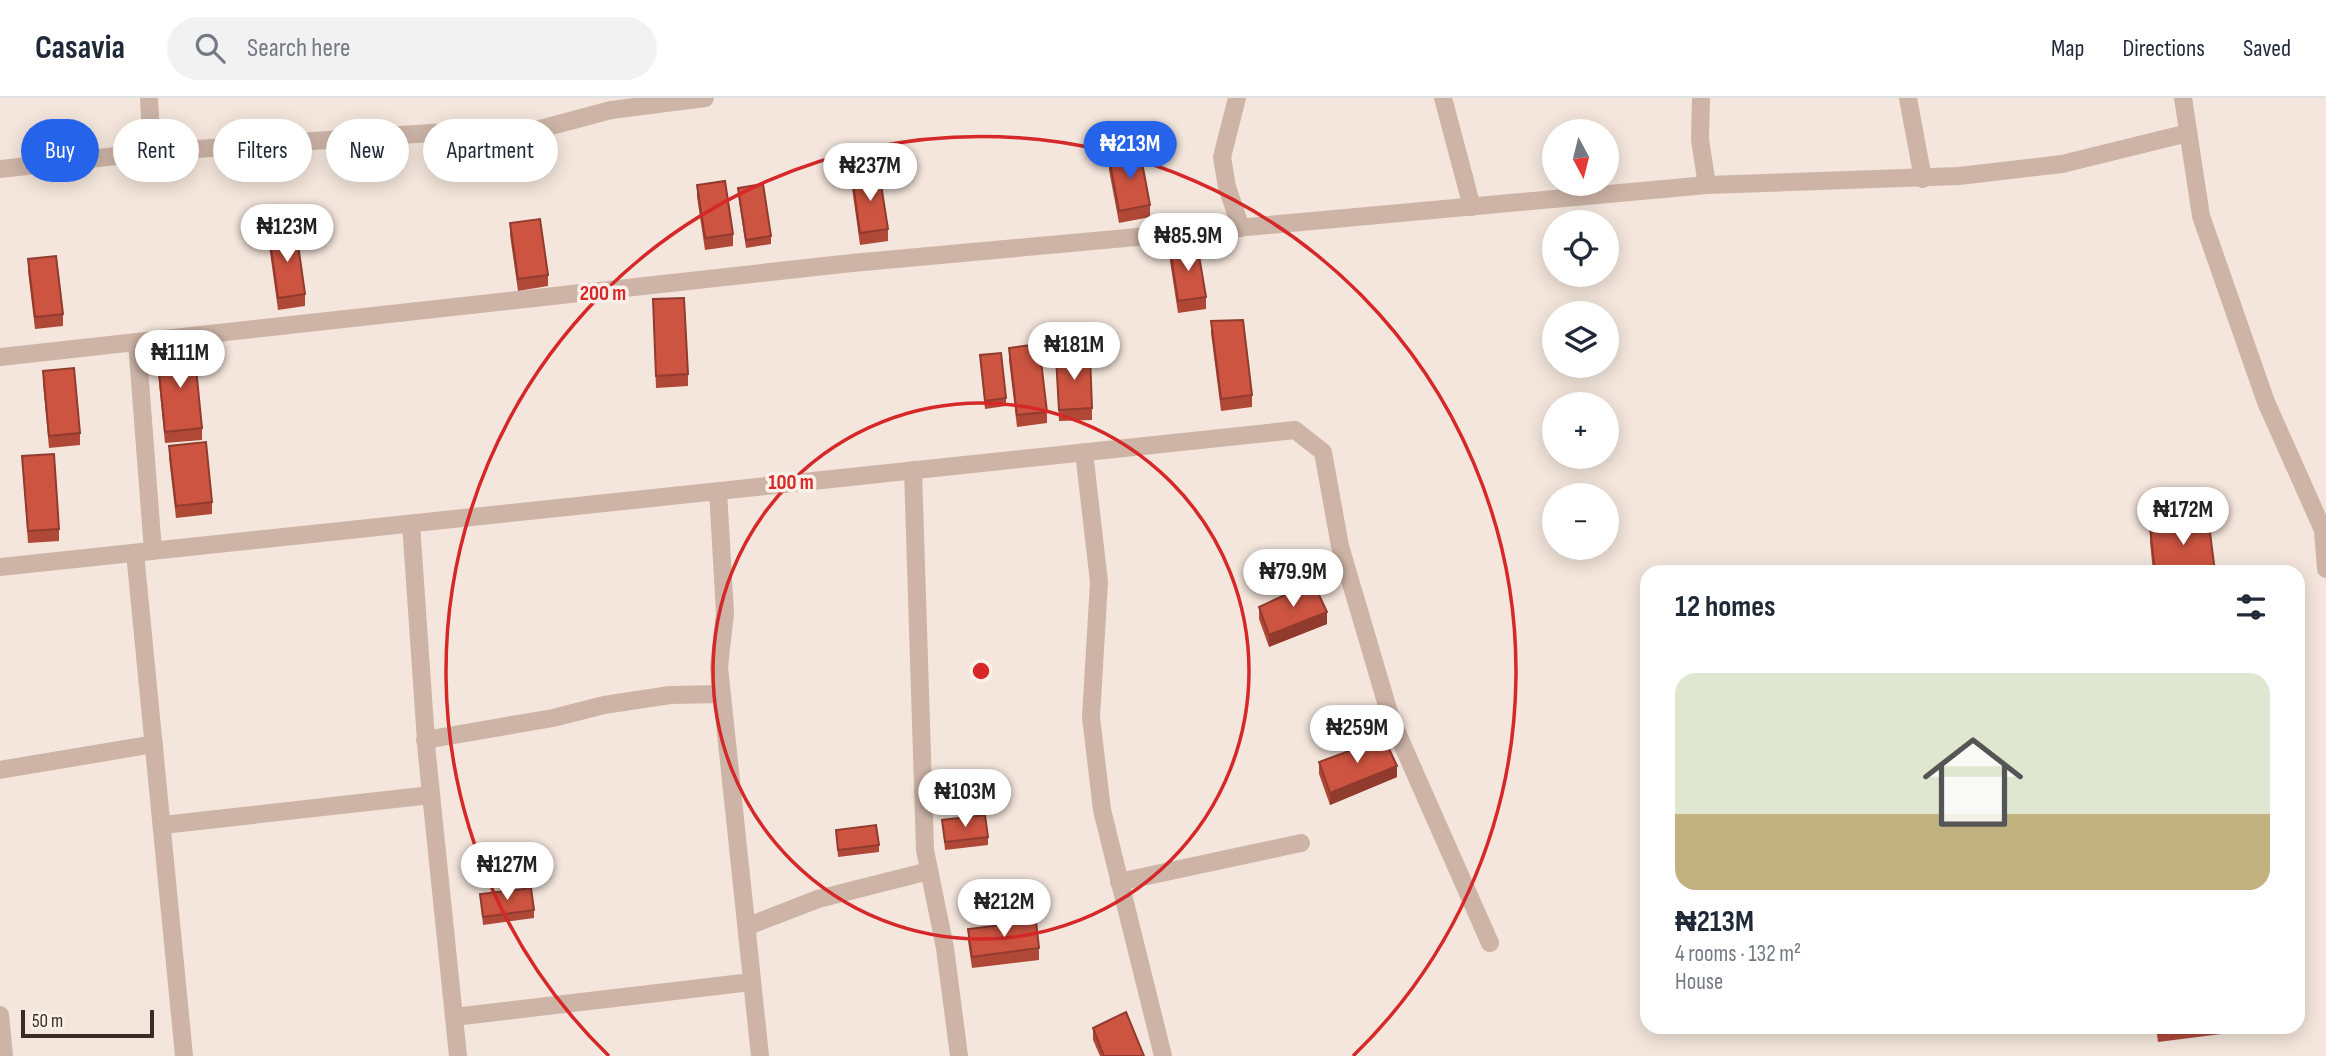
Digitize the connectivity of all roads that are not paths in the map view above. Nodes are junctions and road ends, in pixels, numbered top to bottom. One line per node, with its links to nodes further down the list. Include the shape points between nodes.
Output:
1 (149, 98): 8 (street)
2 (705, 98): 10 (street, via 611,110 519,132 475,130)
3 (1237, 98): 16 (street, via 1223,156 1227,187)
4 (1444, 98): 15 (street)
5 (1701, 98): 14 (street, via 1700,141)
6 (1908, 98): 13 (street)
7 (2183, 98): 9 (street)
8 (150, 119)
9 (2188, 133): 13 (street, via 2062,164); 25 (street, via 2200,216 2266,402 2323,530)
10 (199, 149)
11 (113, 156): 12 (street)
12 (0, 169)
13 (1923, 179): 14 (street)
14 (1707, 185): 15 (street)
15 (1472, 207): 16 (street)
16 (1241, 229): 17 (street, via 839,264)
17 (137, 342): 18 (street); 23 (street)
18 (0, 357)
19 (1084, 452): 20 (street); 34 (street, via 1099,582 1091,717 1102,810); 36 (street, via 1295,430 1324,452 1340,546 1391,719)
20 (913, 470): 21 (street); 33 (street)
21 (718, 491): 22 (street); 26 (street, via 725,613 719,667)
22 (411, 524): 23 (street); 27 (street)
23 (144, 552): 24 (street); 28 (street)
24 (0, 567)
25 (2326, 569)
26 (722, 694): 27 (street, via 670,695 604,705); 35 (street)
27 (425, 740): 30 (street)
28 (155, 744): 29 (street); 31 (street)
29 (0, 771)
30 (431, 795): 31 (street); 39 (street)
31 (163, 825): 41 (street)
32 (1301, 843): 34 (street)
33 (929, 871): 35 (street, via 818,899); 44 (street)
34 (1119, 882): 45 (street)
35 (748, 926): 37 (street)
36 (1490, 943)
37 (751, 982): 39 (street); 43 (street)
38 (0, 1015): 40 (street)
39 (454, 1017): 42 (street)
40 (4, 1056)
41 (184, 1056)
42 (458, 1056)
43 (760, 1056)
44 (959, 1056)
45 (1163, 1056)

